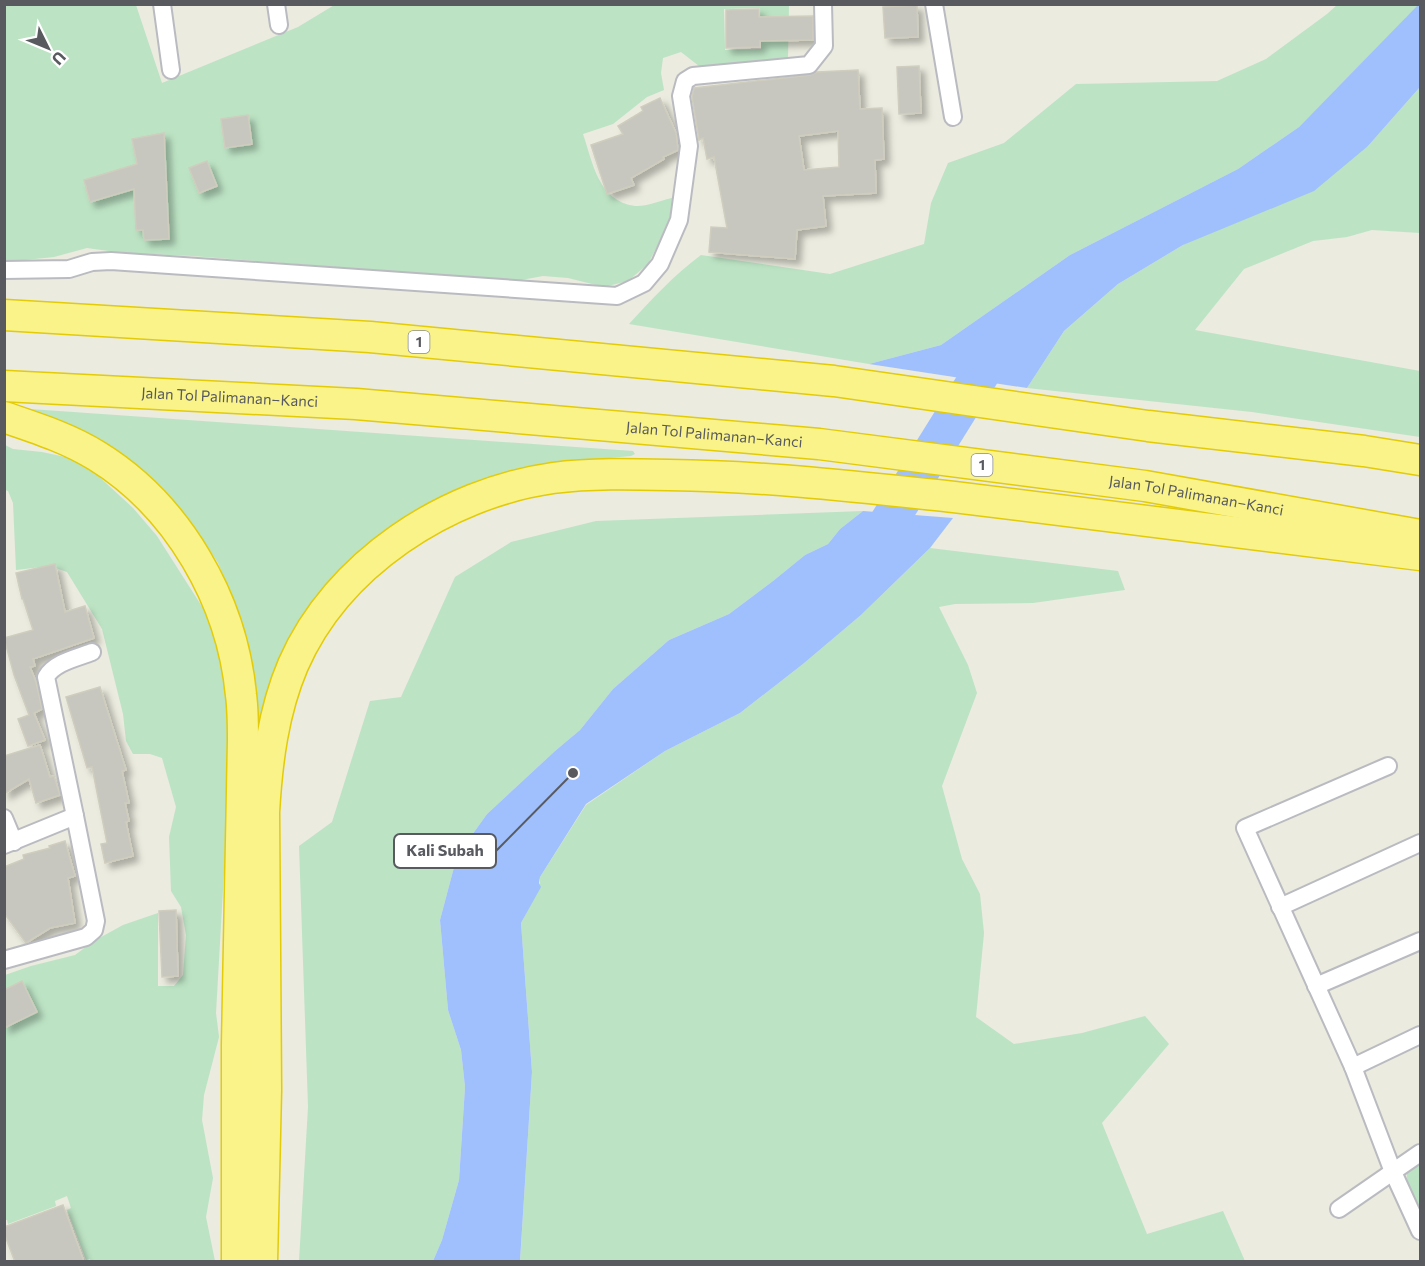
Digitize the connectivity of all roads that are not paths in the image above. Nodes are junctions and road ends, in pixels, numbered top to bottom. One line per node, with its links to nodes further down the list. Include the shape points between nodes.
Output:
1 (162, 4): 6 (street)
2 (276, 4): 5 (street)
3 (824, 4): 8 (street, via 824,46 809,65 693,76 684,81 681,96 688,146 680,220 660,264 644,283 617,296 111,261 69,269)
4 (934, 4): 7 (street)
5 (279, 25)
6 (171, 70)
7 (953, 117)
8 (4, 270)
9 (4, 315): 12 (highway, 1, via 370,337 834,381)
10 (4, 386): 13 (highway, Jalan Tol Palimanan–Kanci / 1, via 356,404 819,444 1145,486)
11 (4, 417): 31 (highway, via 54,434 97,456 160,508 209,582 233,649 241,694 243,740)
12 (1420, 460)
13 (1420, 535)
14 (1420, 555): 32 (highway, via 815,482 708,475 552,478 487,493 429,520 357,574 311,632 283,690 272,732 264,823 266,1090)
15 (92, 652): 17 (street, via 57,666 46,677)
16 (1388, 766): 21 (street, via 1245,828)
17 (75, 816): 19 (street); 23 (street, via 95,914 94,930 78,940)
18 (4, 818): 19 (street)
19 (9, 843)
20 (1420, 843): 21 (street)
21 (1280, 907): 24 (street)
22 (1420, 941): 24 (street)
23 (4, 960)
24 (1316, 986): 26 (street)
25 (1420, 1035): 26 (street)
26 (1353, 1067): 28 (street)
27 (1420, 1153): 28 (street)
28 (1393, 1172): 29 (street); 30 (street)
29 (1339, 1209)
30 (1420, 1231)
31 (237, 1262)
32 (262, 1262)

